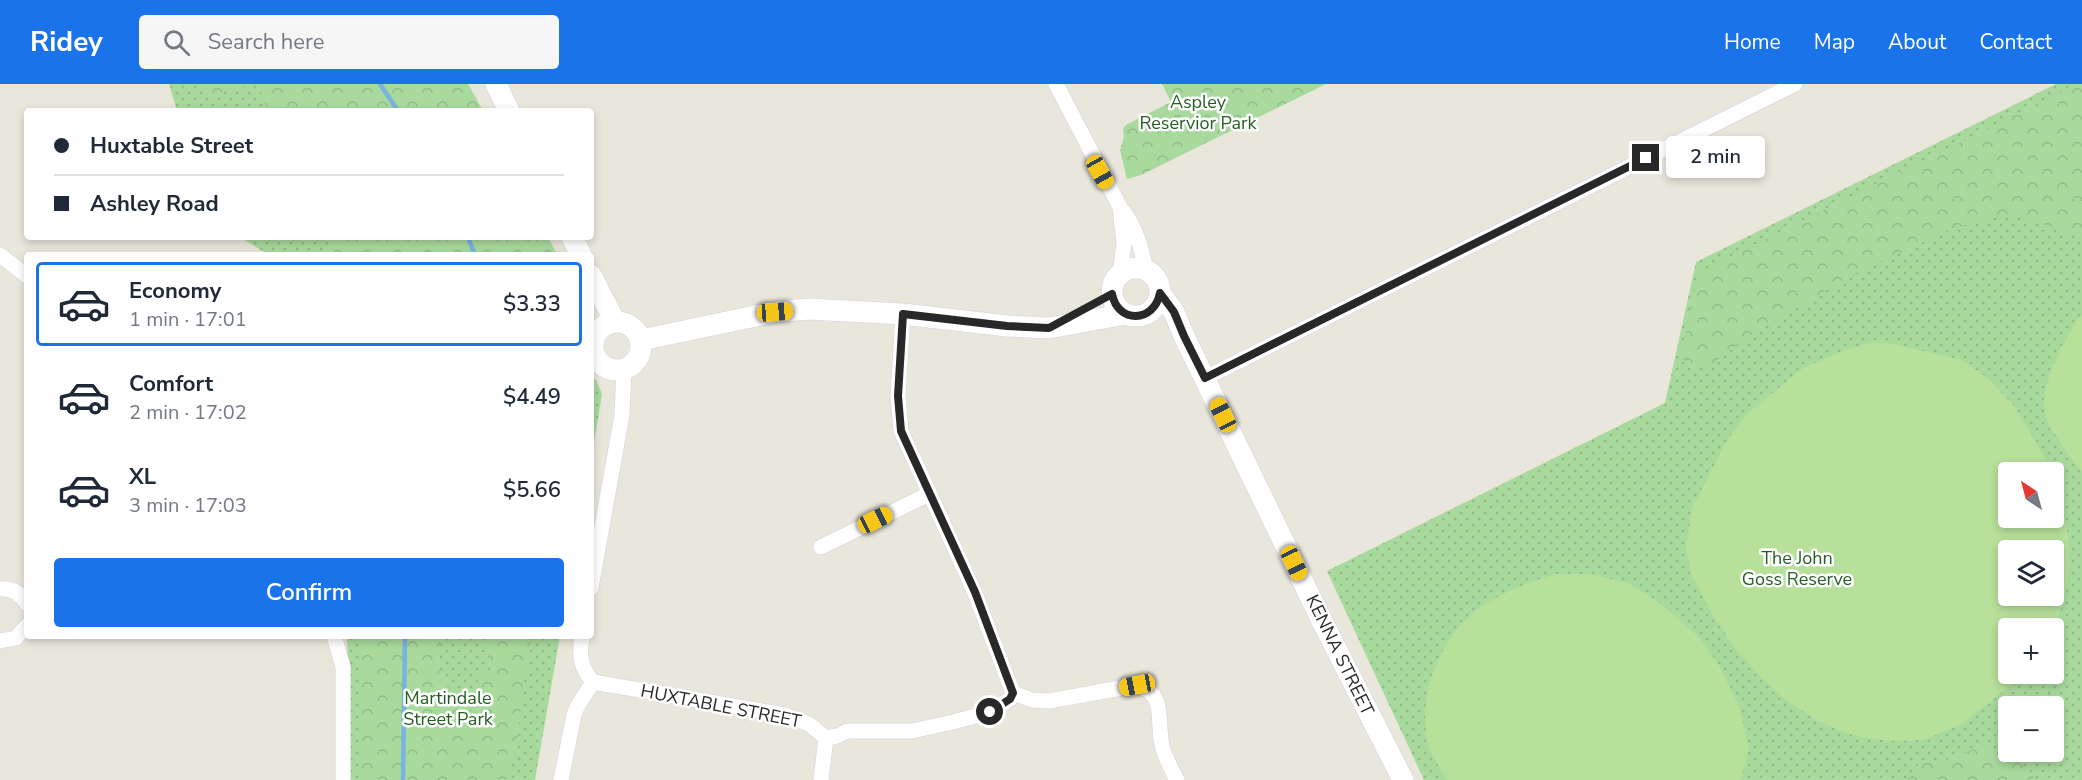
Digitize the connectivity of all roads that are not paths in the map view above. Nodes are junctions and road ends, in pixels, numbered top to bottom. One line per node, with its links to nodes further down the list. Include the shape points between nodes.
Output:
1 (496, 84): 4 (street)
2 (1056, 84): 5 (street, KENNA STREET)
3 (1795, 84): 21 (street)
4 (508, 108)
5 (1119, 207): 7 (street, KENNA STREET, via 1131,220); 10 (street, KENNA STREET, via 1124,243)
6 (2, 260): 8 (street)
7 (1146, 271): 10 (street, via 1132,269); 11 (street, KENNA STREET, via 1156,280)
8 (24, 274)
9 (594, 281): 14 (street)
10 (1116, 284): 13 (street, KENNA STREET, via 1116,306); 15 (street)
11 (1160, 293): 13 (street, via 1156,305); 16 (street, KENNA STREET)
12 (903, 314): 15 (street); 17 (street, via 809,309 775,312); 22 (street, via 898,396 901,431)
13 (1136, 314): 15 (street); 16 (street, KENNA STREET, via 1166,322)
14 (615, 322): 17 (street, via 634,328); 18 (street, via 601,328)
15 (1049, 328)
16 (1184, 336): 21 (street, KENNA STREET)
17 (641, 340): 20 (street, via 636,361)
18 (594, 342)
19 (594, 353): 20 (street, via 601,364)
20 (624, 369): 24 (street, via 622,415)
21 (1205, 378): 38 (street, KENNA STREET)
22 (929, 494): 23 (street); 32 (street, via 975,592)
23 (821, 547)
24 (594, 571)
25 (0, 589): 26 (street, via 14,591)
26 (24, 600)
27 (24, 629): 30 (street, via 16,638)
28 (335, 639): 34 (street, via 343,668)
29 (582, 639): 31 (street, via 581,663)
30 (0, 641)
31 (593, 682): 33 (street, HUXTABLE STREET, via 785,715 809,724); 35 (street, via 574,714)
32 (1013, 693): 33 (street, via 990,712 953,722 912,731 848,731); 37 (street, via 1032,700 1049,700 1137,685 1148,688 1156,696 1163,749)
33 (826, 738): 36 (street)
34 (343, 780)
35 (561, 780)
36 (821, 780)
37 (1177, 780)
38 (1403, 780)

